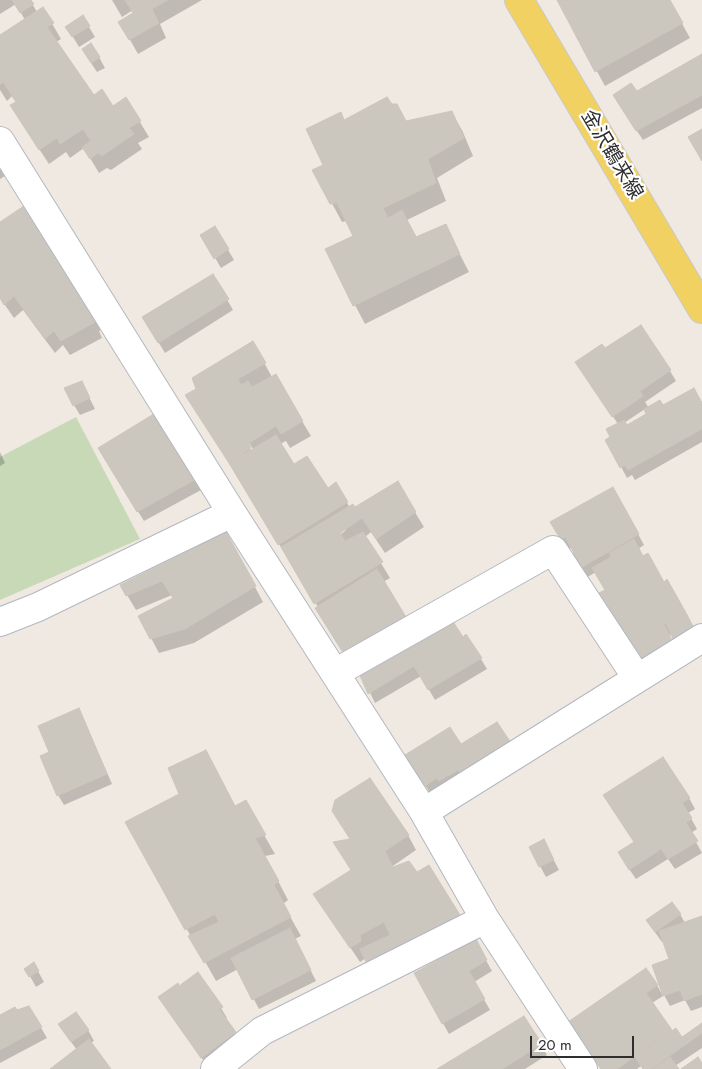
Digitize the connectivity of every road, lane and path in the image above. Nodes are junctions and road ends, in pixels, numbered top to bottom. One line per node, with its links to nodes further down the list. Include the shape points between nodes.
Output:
1 (520, 0): 3 (main road, 金沢鶴来線)
2 (0, 140): 4 (street)
3 (702, 309)
4 (232, 513): 5 (street, via 38,607); 7 (street)
5 (0, 622)
6 (702, 638): 8 (street)
7 (335, 672): 8 (street, via 553,550); 9 (street)
8 (637, 678): 9 (street)
9 (424, 812): 10 (street)
10 (485, 919): 11 (street, via 262,1031); 12 (street)
11 (215, 1069)
12 (583, 1069)

